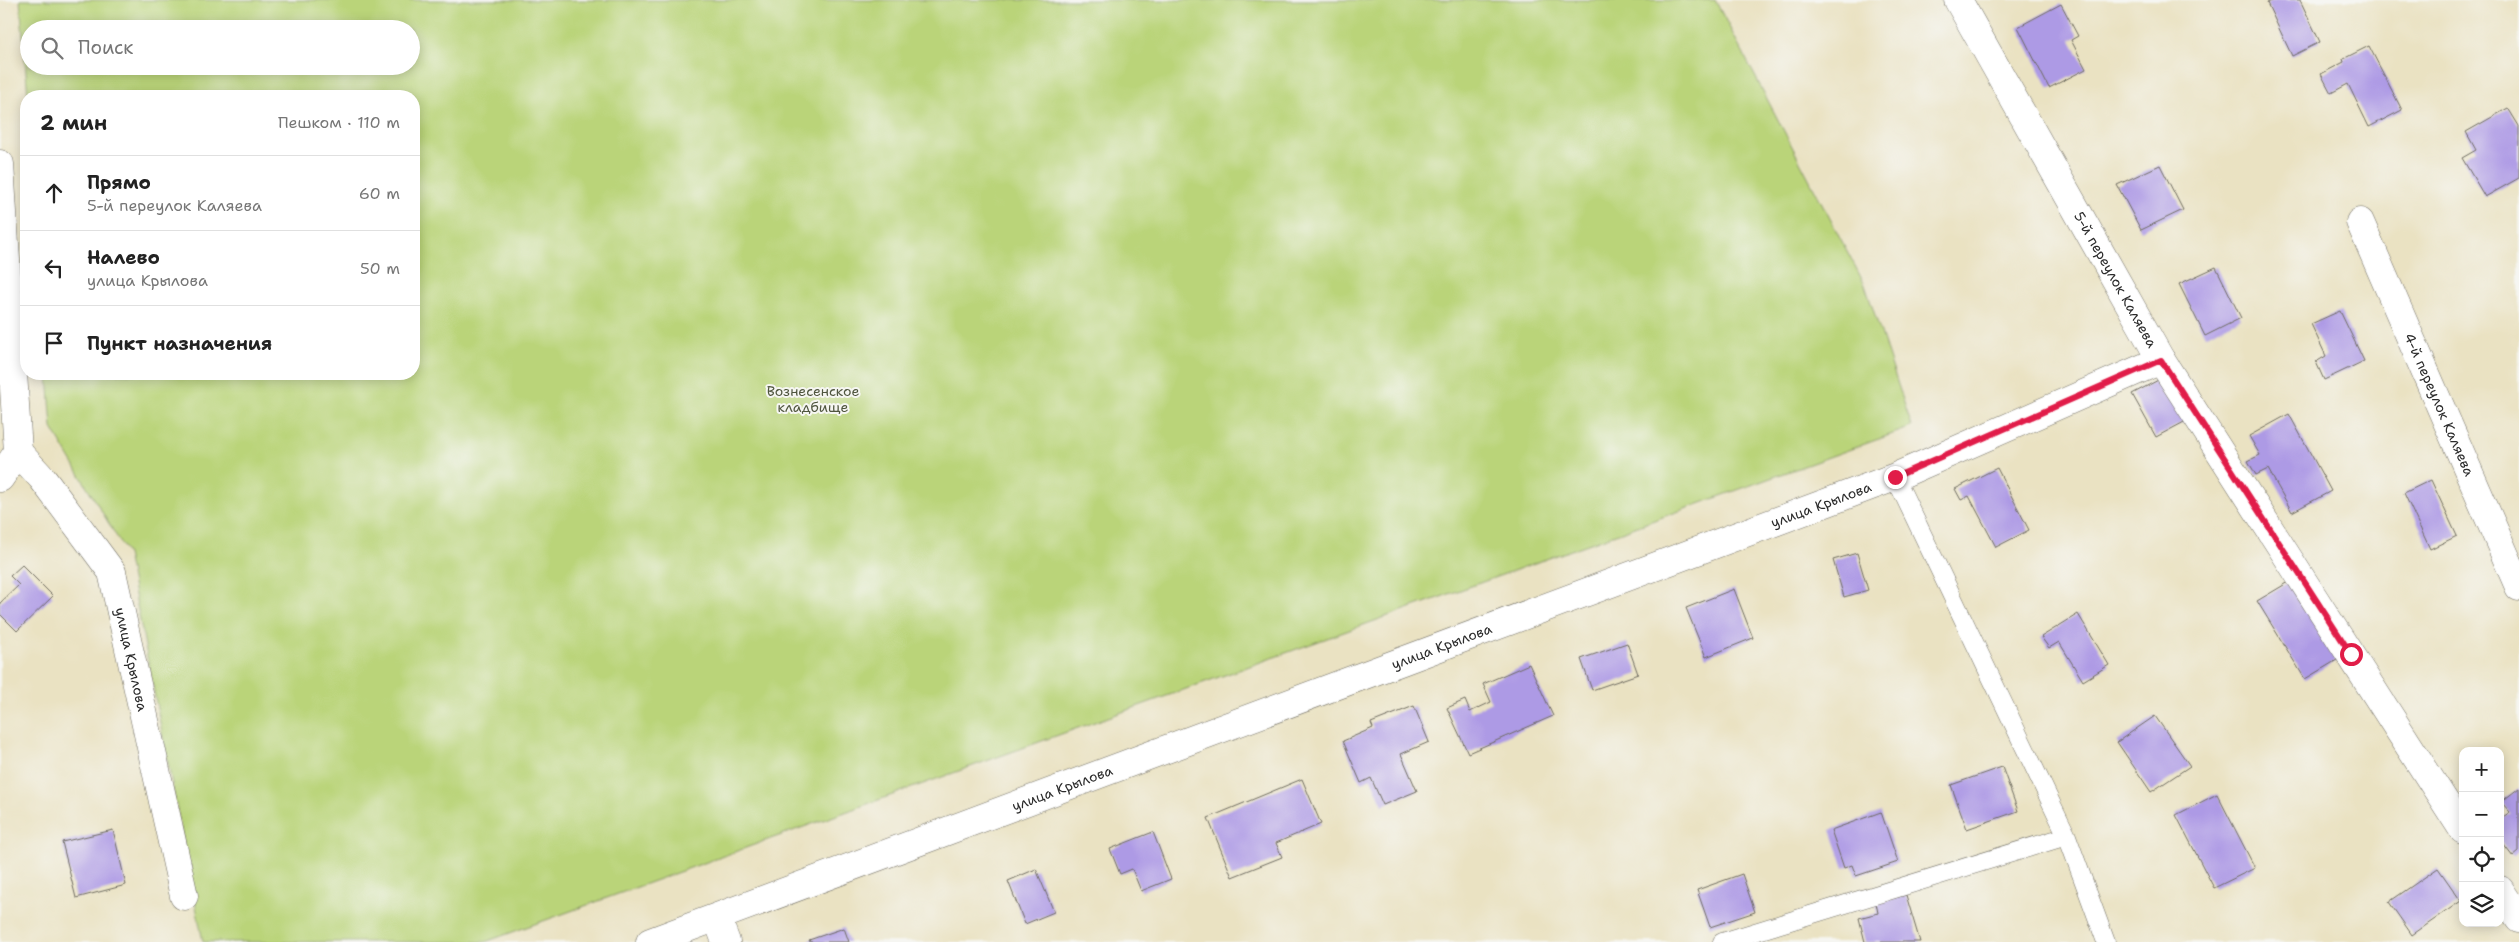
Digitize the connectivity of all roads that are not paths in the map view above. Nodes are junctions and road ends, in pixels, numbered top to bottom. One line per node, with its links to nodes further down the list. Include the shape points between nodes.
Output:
1 (1958, 0): 4 (street, 5-й переулок Каляева)
2 (0, 164): 5 (street)
3 (2360, 222): 8 (street, 4-й переулок Каляева)
4 (2161, 360): 6 (street, улица Крылова); 9 (street, 5-й переулок Каляева)
5 (18, 452): 7 (street); 11 (street, улица Крылова, via 42,478 112,572)
6 (1895, 477): 10 (lane); 14 (street, улица Крылова)
7 (0, 478)
8 (2519, 587)
9 (2459, 824)
10 (2067, 836): 16 (lane); 17 (lane)
11 (184, 896)
12 (2504, 896): 13 (street)
13 (2519, 919)
14 (722, 930): 15 (street, улица Крылова)
15 (650, 942)
16 (1722, 942)
17 (2106, 942)

